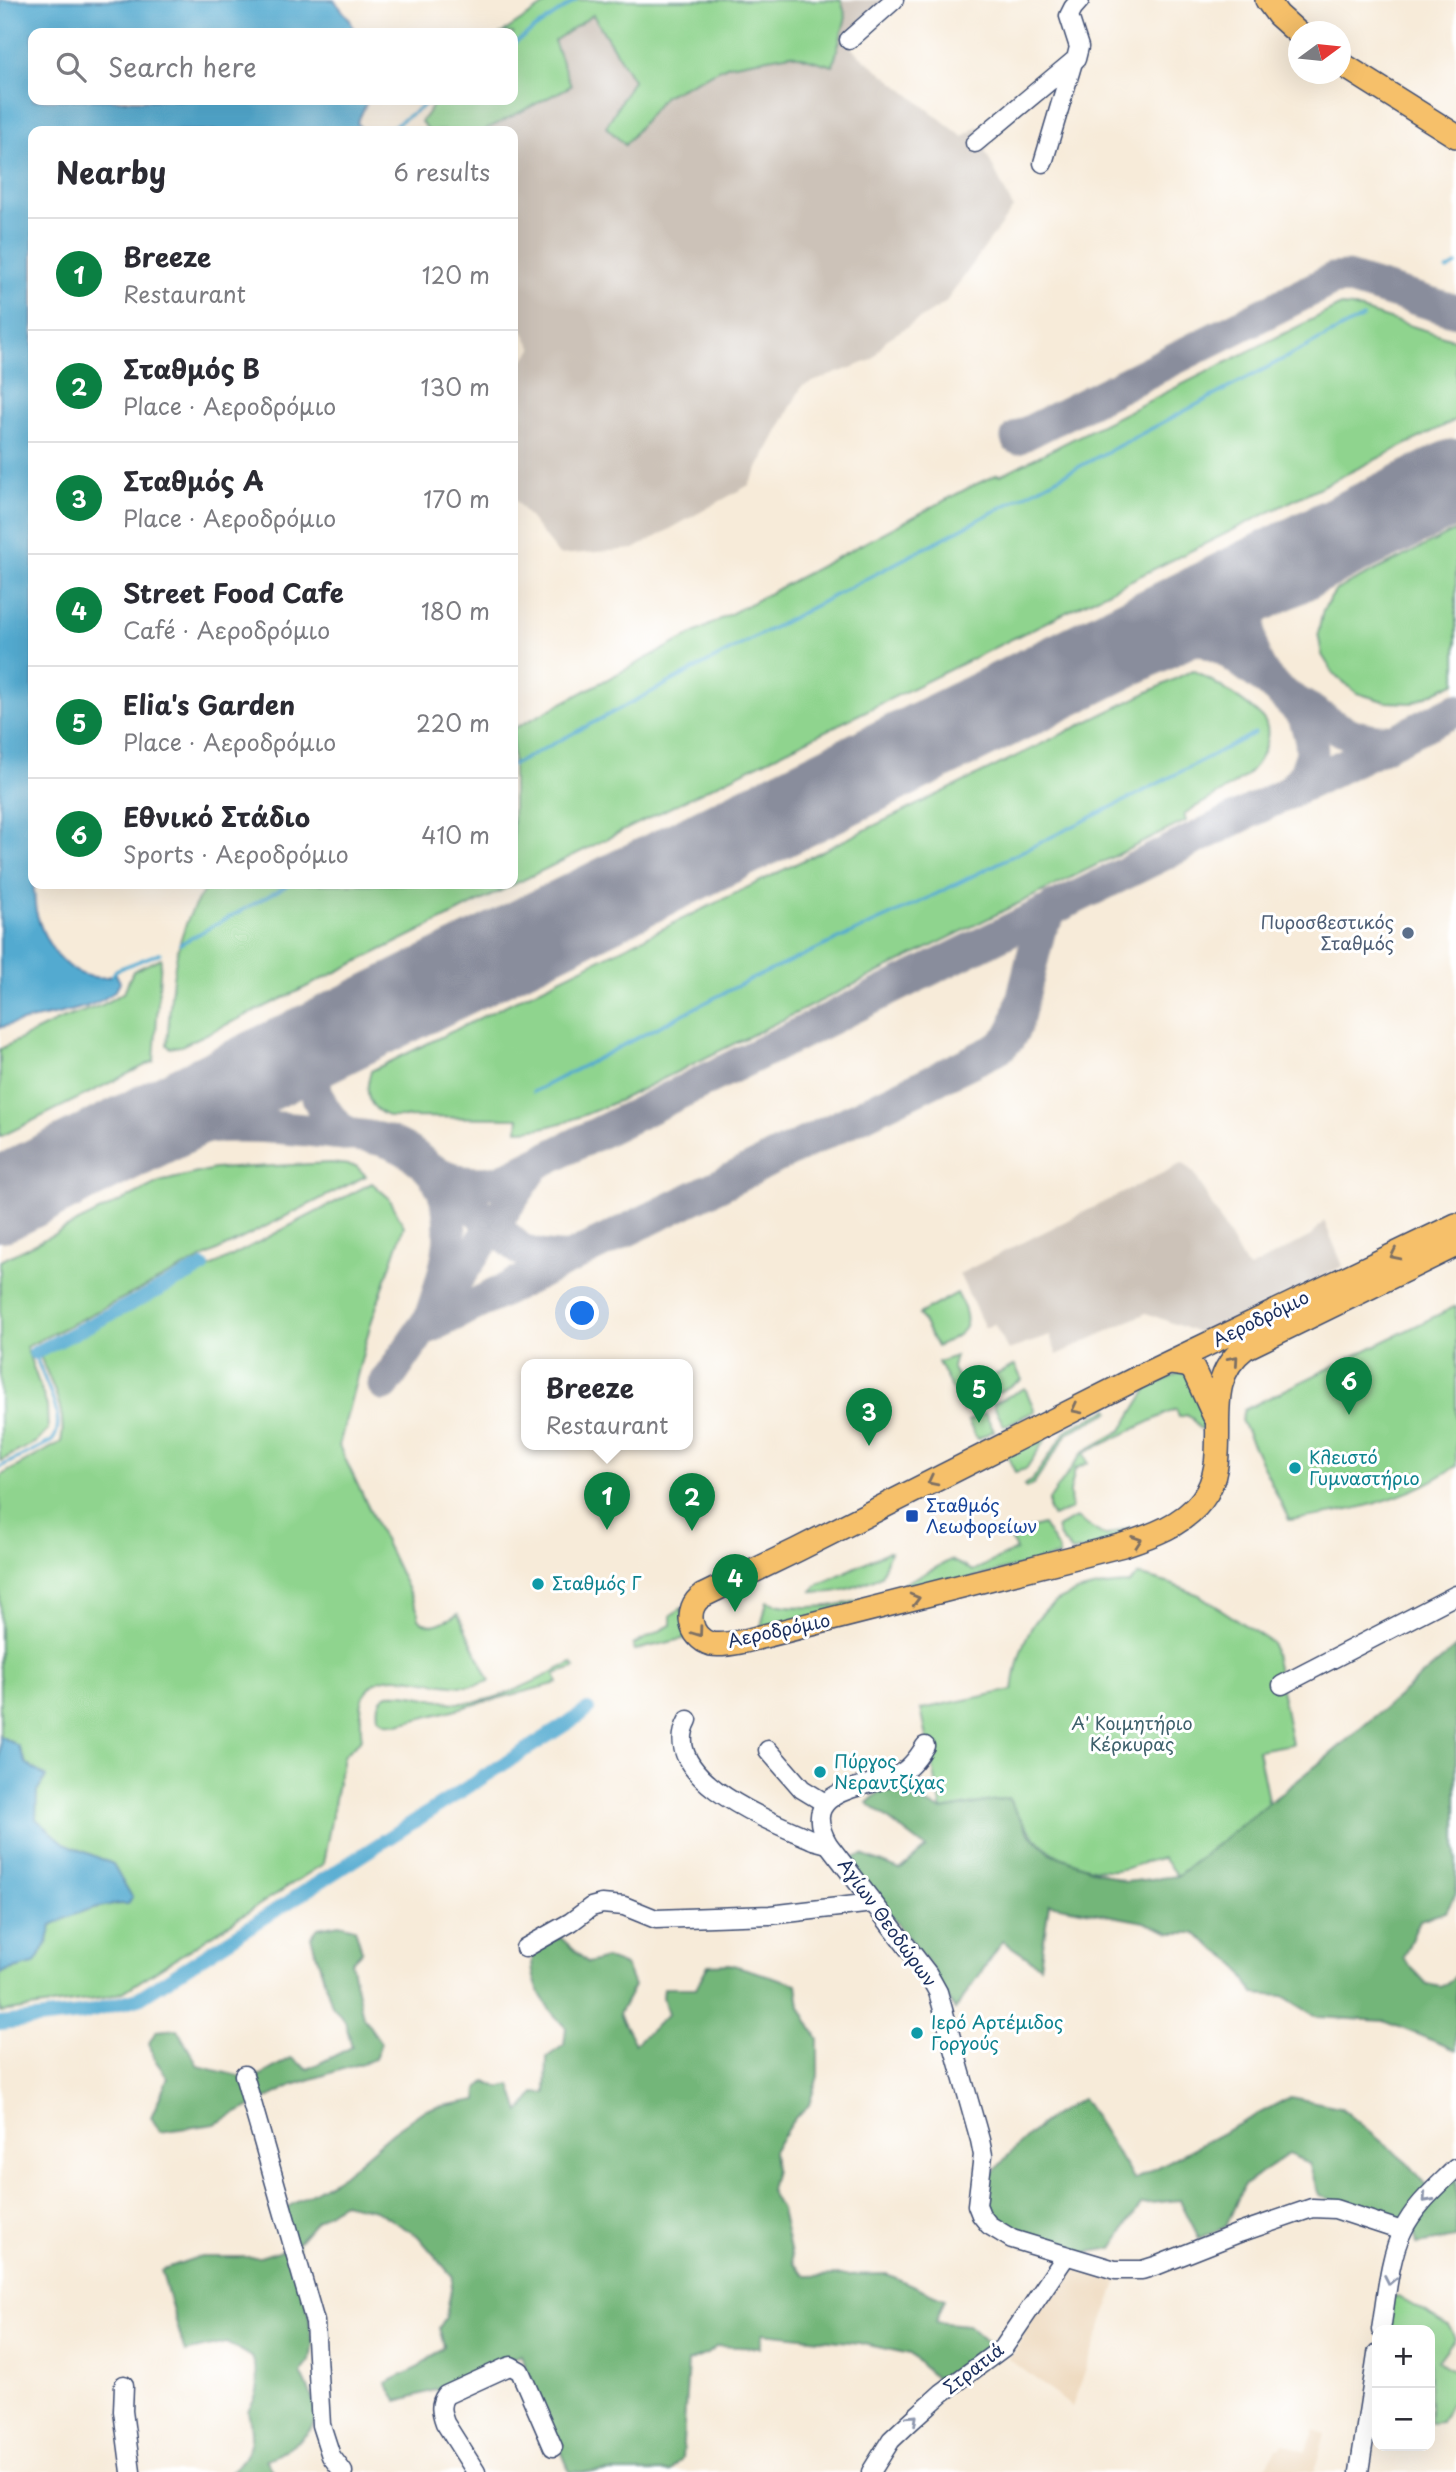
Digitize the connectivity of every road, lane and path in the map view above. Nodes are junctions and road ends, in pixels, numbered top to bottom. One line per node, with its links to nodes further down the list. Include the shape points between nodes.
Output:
1 (894, 0): 5 (street)
2 (1080, 0): 6 (street, via 1069,16 1079,47)
3 (1267, 0): 4 (main road)
4 (1288, 24)
5 (849, 40)
6 (1073, 62): 9 (street); 10 (street)
7 (1351, 70): 8 (main road)
8 (1456, 136)
9 (975, 143)
10 (1043, 163)
11 (1456, 1225): 13 (main road, Αεροδρόμιο, one-way to 13)
12 (1456, 1245): 13 (main road, Αεροδρόμιο)
13 (1370, 1276): 14 (main road, Αεροδρόμιο); 15 (main road, Αεροδρόμιο, one-way to 13, via 1220,1385 1235,1356)
14 (1171, 1363): 15 (main road, via 1193,1369); 15 (main road, Αεροδρόμιο, one-way to 15, via 702,1596 691,1609 696,1633 708,1643 745,1641 1149,1536 1186,1516 1202,1501 1214,1474)
15 (1217, 1423)
16 (1456, 1595): 17 (street)
17 (1282, 1685)
18 (688, 1720): 22 (street, via 682,1740 689,1764 698,1774 732,1802)
19 (925, 1746): 21 (street, via 896,1776 836,1794)
20 (768, 1750): 21 (street, via 803,1789)
21 (825, 1803): 22 (street, Αγίων Θεοδώρων, via 820,1824)
22 (828, 1844): 23 (street, Αγίων Θεοδώρων)
23 (873, 1903): 24 (street, via 771,1915 656,1919 624,1906 602,1904); 28 (street, Αγίων Θεοδώρων, via 938,1992 980,2140 977,2205 981,2215 1012,2239)
24 (525, 1948)
25 (244, 2075): 34 (street, via 315,2322 321,2425 331,2456)
26 (1456, 2168): 27 (street, one-way to 27)
27 (1402, 2231): 28 (street, Αγίων Θεοδώρων, via 1319,2207 1142,2270 1115,2270); 29 (street, one-way to 29)
28 (1066, 2256): 36 (street, Στρατιά, one-way to 28, via 891,2440 909,2423 1004,2347)
29 (1382, 2325)
30 (124, 2385): 33 (street, via 122,2411)
31 (1372, 2387): 37 (street)
32 (553, 2447): 35 (street, via 520,2371 510,2366 442,2400 445,2423)
33 (131, 2472)
34 (343, 2472)
35 (476, 2472)
36 (871, 2472)
37 (1359, 2472)

